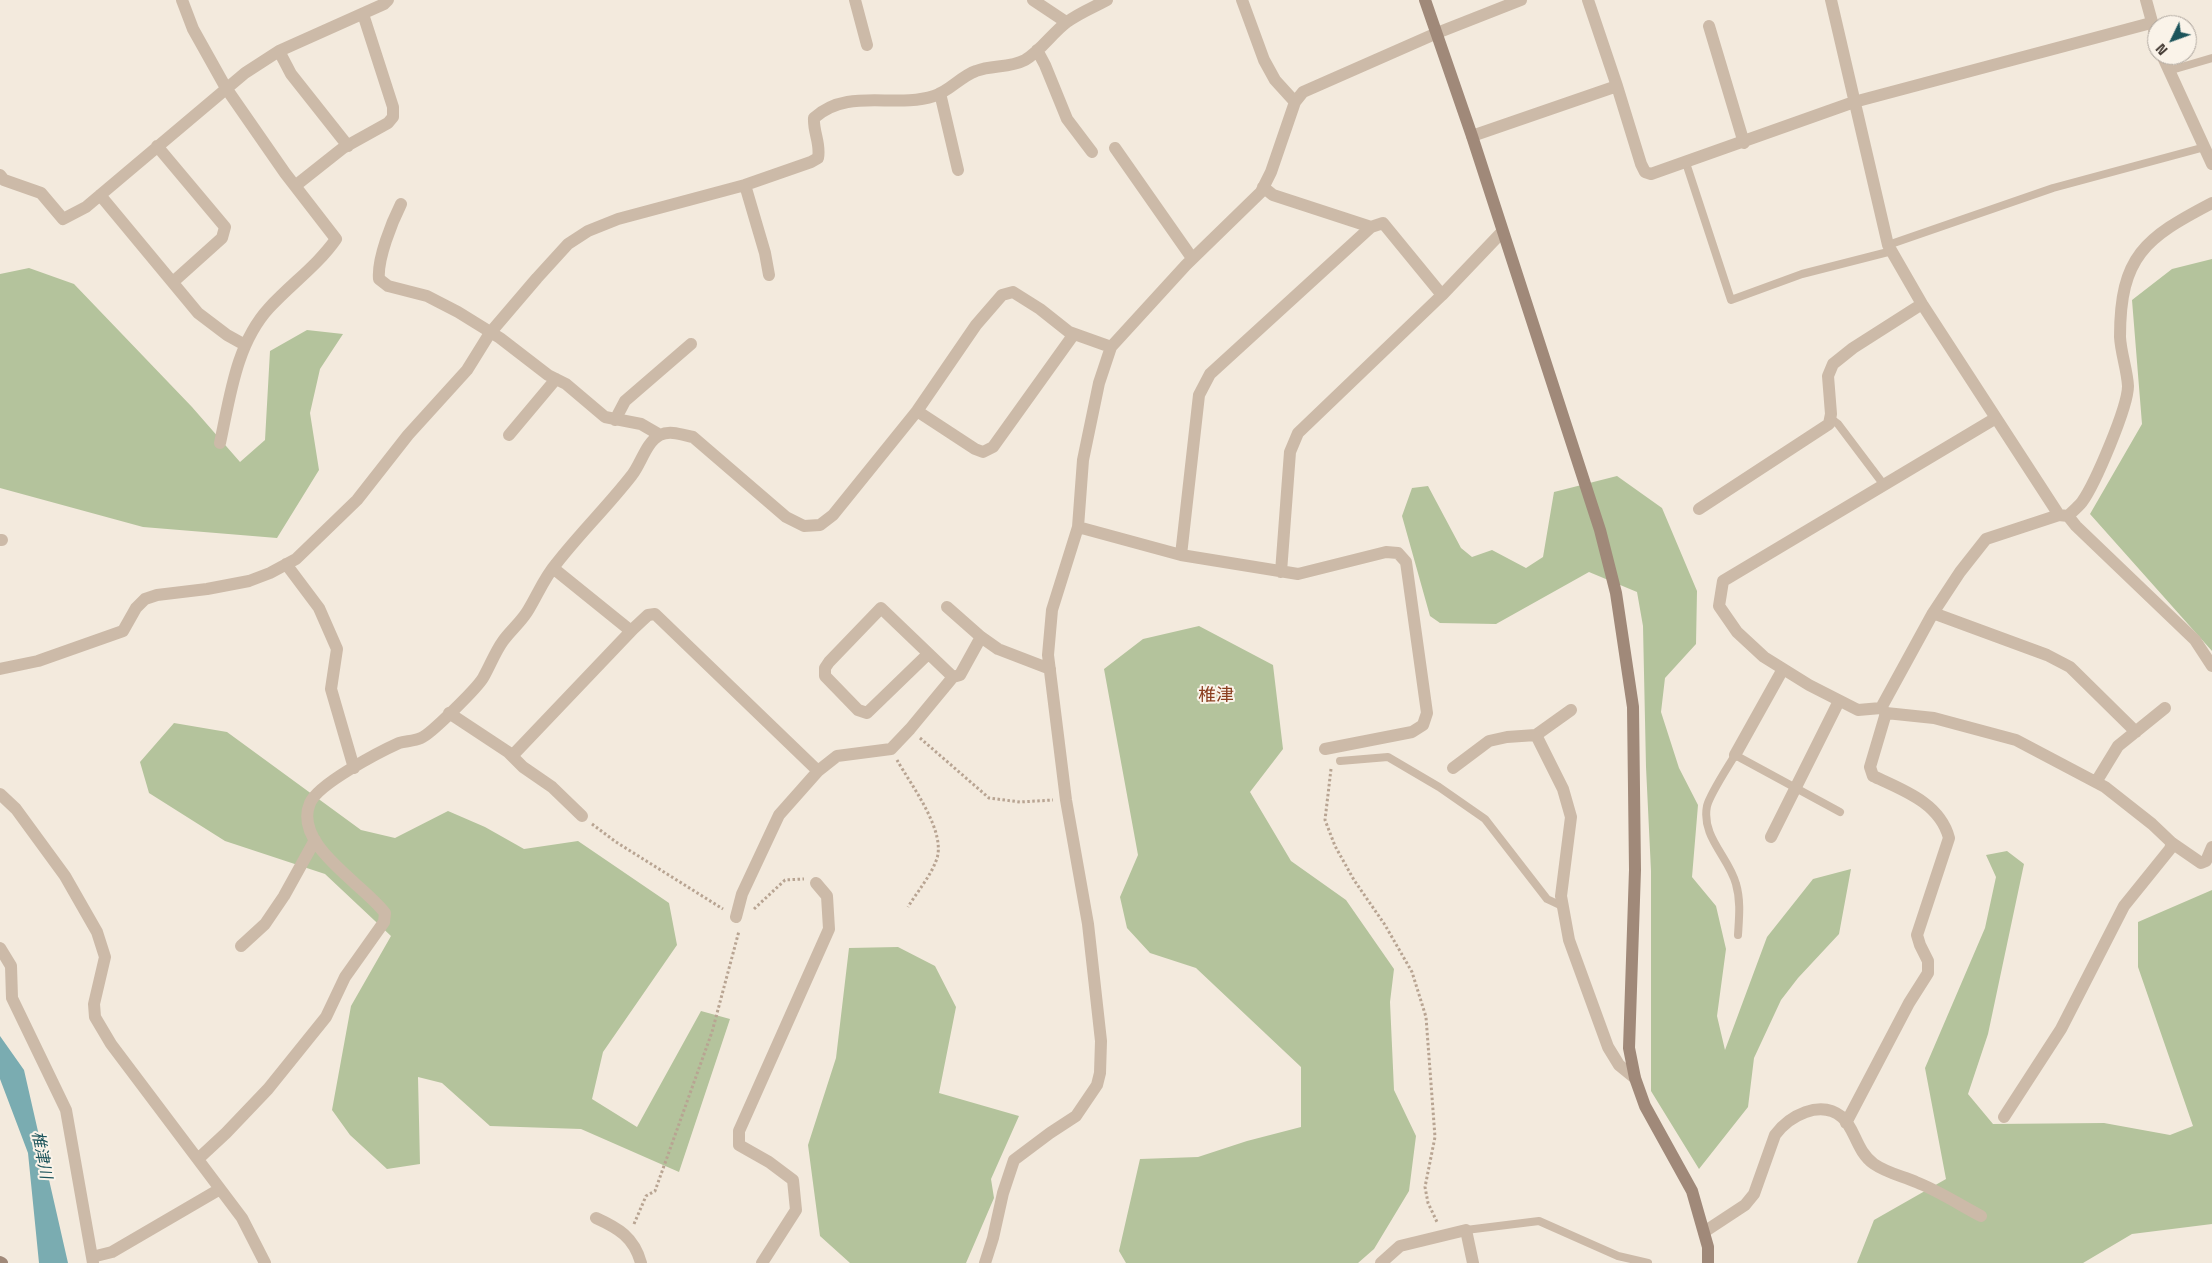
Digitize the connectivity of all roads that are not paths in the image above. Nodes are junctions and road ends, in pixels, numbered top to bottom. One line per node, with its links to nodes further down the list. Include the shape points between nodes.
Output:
1 (182, 0): 25 (street, via 193,29)
2 (388, 0): 12 (street)
3 (855, 0): 18 (street)
4 (1033, 0): 14 (street)
5 (1107, 0): 14 (street)
6 (1242, 0): 27 (street, via 1264,60 1275,80)
7 (1425, 0): 17 (street)
8 (1521, 0): 17 (street)
9 (1588, 0): 24 (street)
10 (1831, 0): 28 (street)
11 (2146, 0): 13 (street)
12 (363, 14): 20 (street); 32 (street, via 393,107 393,116 388,123)
13 (2149, 15)
14 (1066, 22): 19 (street)
15 (2147, 24): 28 (street)
16 (1709, 26): 30 (street)
17 (1437, 33): 27 (street, via 1303,92); 29 (street)
18 (867, 45)
19 (1037, 50): 26 (street, via 1025,60 1011,65 976,70); 35 (street, via 1067,119)
20 (280, 51): 25 (street); 32 (street, via 291,74)
21 (2212, 58): 23 (lane)
22 (2166, 65): 23 (street)
23 (2168, 71): 33 (street)
24 (1616, 86): 29 (street); 36 (street, via 1645,172 1651,174)
25 (226, 88): 31 (street); 41 (street)
26 (940, 93): 38 (street); 40 (street, via 914,100 830,105 814,118 820,149 818,158)
27 (1295, 102): 42 (street)
28 (1854, 102): 30 (street); 48 (street)
29 (1472, 136): 47 (street)
30 (1744, 143): 36 (street)
31 (157, 146): 43 (street); 51 (street, via 226,226 222,238)
32 (348, 146): 41 (street)
33 (2205, 147): 37 (street); 48 (lane, via 2053,188)
34 (1115, 148): 49 (street)
35 (1092, 152)
36 (1686, 163): 48 (lane, via 1730,300)
37 (2212, 164)
38 (958, 170)
39 (0, 175): 43 (street, via 4,180 41,193 63,219)
40 (745, 185): 50 (street); 54 (street, via 588,230 562,251)
41 (296, 186): 57 (street, via 336,239 324,255 268,309)
42 (1263, 187): 46 (street, via 1273,195); 49 (street)
43 (100, 195): 51 (street)
44 (2212, 203): 69 (street, via 2156,236 2134,262 2126,282 2120,337 2128,394 2098,474 2081,504)
45 (401, 204): 54 (street, via 378,270 379,279 388,286 427,296)
46 (1371, 226): 52 (street, via 1383,223); 71 (street, via 1210,374 1199,395)
47 (1502, 232): 52 (street); 114 (street, via 1600,530 1617,602 1633,707 1635,870 1629,1048)
48 (1890, 248): 53 (street)
49 (1192, 258): 58 (street)
50 (769, 275)
51 (173, 282): 57 (street, via 198,313)
52 (1442, 295): 74 (street, via 1298,433 1290,452)
53 (1922, 304): 61 (street, via 1833,364 1828,376); 62 (street)
54 (490, 333): 59 (street); 72 (street, via 467,370 408,435 357,500 296,559)
55 (1074, 334): 58 (street); 60 (street, via 992,447 983,452); 60 (street, via 1013,292 1002,295 976,324)
56 (691, 344): 63 (street, via 625,401)
57 (245, 345): 66 (street)
58 (1110, 348): 70 (street, via 1083,460)
59 (556, 379): 63 (street, via 605,417); 64 (street)
60 (917, 411): 65 (street, via 833,516 820,525 804,526 786,517 693,438 676,433)
61 (1830, 418): 67 (lane); 68 (street, via 1829,424 1821,431)
62 (1996, 418): 67 (street); 69 (street)
63 (615, 420): 65 (street, via 641,424)
64 (509, 435)
65 (660, 435): 73 (street, via 612,501)
66 (220, 443)
67 (1884, 485): 83 (street, via 1723,580 1719,606 1737,632 1764,657)
68 (1699, 509)
69 (2063, 515): 76 (street, via 1986,539); 80 (street, via 2195,640)
70 (1078, 528): 71 (street); 82 (street, via 1052,610)
71 (1181, 555): 74 (street)
72 (286, 564): 81 (street, via 249,581 145,599 123,631 38,661); 96 (street, via 319,608 337,649 331,688)
73 (553, 568): 77 (street); 89 (street, via 526,614 503,642 482,680)
74 (1281, 572): 92 (street, via 1298,574 1386,552 1398,553 1406,562 1427,713 1423,725 1412,732)
75 (947, 607): 78 (street)
76 (1932, 613): 88 (street); 90 (street, via 2047,655 2070,667)
77 (632, 631): 94 (street); 98 (street, via 648,615 655,614)
78 (981, 637): 82 (street, via 998,649); 84 (street, via 960,675)
79 (928, 654): 79 (street, via 881,608 829,662 825,676 858,710 867,713); 84 (street)
80 (2212, 666)
81 (0, 669)
82 (1050, 669): 127 (street, via 1066,800 1088,924 1101,1041 1100,1073 1097,1085 1076,1116 1014,1160)
83 (1783, 669): 85 (street); 93 (street)
84 (953, 677): 98 (street, via 891,749 837,756)
85 (1839, 700): 88 (street, via 1858,710); 100 (street)
86 (2165, 708): 90 (street)
87 (1571, 710): 91 (street)
88 (1883, 710): 99 (street, via 1934,718 2016,740); 116 (street, via 1870,767 1873,776 1932,808 1946,826 1949,838 1917,934 1928,961 1928,973)
89 (449, 713): 94 (street); 96 (street, via 422,738 400,743)
90 (2136, 732): 99 (street, via 2118,746)
91 (1536, 735): 97 (street, via 1507,736 1489,741); 109 (street, via 1563,790 1571,817 1561,896)
92 (1326, 750)
93 (1735, 755): 100 (lane); 111 (lane, via 1708,805 1707,821 1714,843 1736,884 1740,903)
94 (512, 756): 103 (street)
95 (1340, 761): 109 (lane, via 1388,756 1439,787 1485,820 1547,899)
96 (354, 768): 105 (street, via 319,790 309,804 308,819)
97 (1453, 768)
98 (818, 772): 110 (street, via 779,815 742,894)
99 (2096, 782): 106 (street, via 2105,786)
100 (1795, 788): 102 (lane); 104 (street)
101 (0, 794): 117 (street, via 16,809 60,869 97,932 106,957 94,1004 95,1017)
102 (1840, 812)
103 (582, 816)
104 (1772, 837)
105 (315, 840): 112 (street, via 265,924); 117 (street, via 340,871 376,901 384,913 384,922 344,977 326,1017 268,1089)
106 (2172, 843): 107 (street, via 2201,863 2206,861); 115 (street, via 2124,906 2061,1029)
107 (2212, 847)
108 (816, 883): 126 (street, via 827,896 829,929 738,1131 739,1145 793,1180 796,1210)
109 (1564, 907): 114 (street, via 1569,940 1608,1047 1619,1065)
110 (738, 919)
111 (1738, 935)
112 (241, 946)
113 (0, 948): 123 (street, via 11,966 12,998 66,1110)
114 (1635, 1078): 122 (street, via 1645,1106 1692,1191)
115 (2004, 1117)
116 (1846, 1123): 119 (street, via 1858,1147 1873,1163); 122 (street, via 1841,1116 1829,1112 1812,1109 1798,1114 1775,1135 1754,1194 1745,1205)
117 (198, 1158): 118 (street)
118 (220, 1189): 123 (street); 124 (street, via 242,1218)
119 (1982, 1216)
120 (596, 1218): 125 (street, via 620,1229)
121 (1466, 1230): 128 (street, via 1400,1246); 129 (street); 130 (lane, via 1538,1221 1618,1256)
122 (1704, 1232): 131 (street)
123 (93, 1260)
124 (265, 1263)
125 (640, 1263)
126 (762, 1263)
127 (985, 1263)
128 (1381, 1263)
129 (1473, 1263)
130 (1648, 1263)
131 (1708, 1263)

